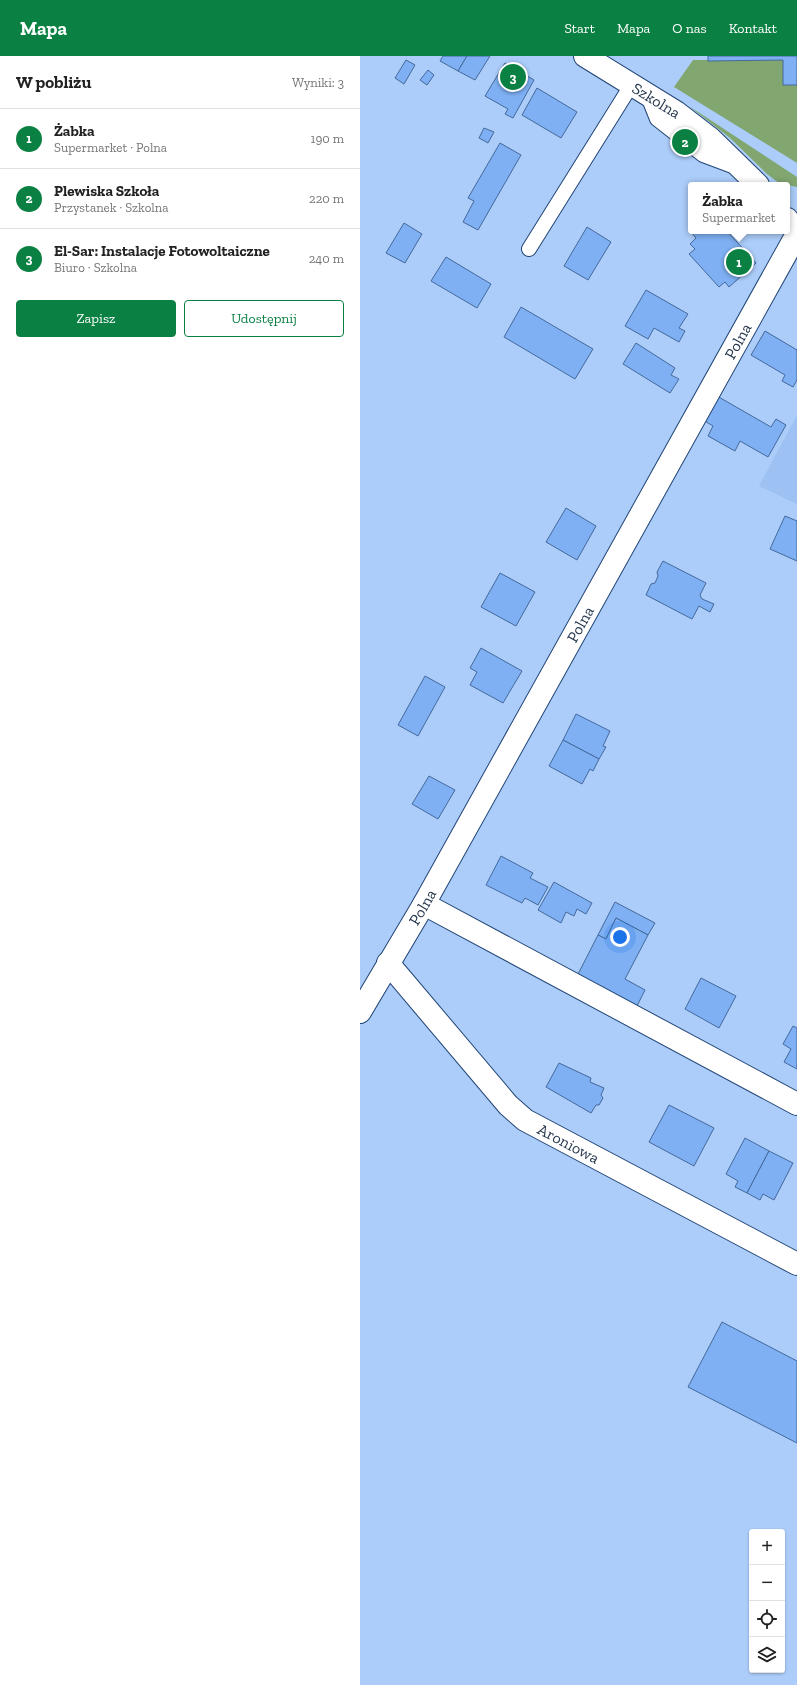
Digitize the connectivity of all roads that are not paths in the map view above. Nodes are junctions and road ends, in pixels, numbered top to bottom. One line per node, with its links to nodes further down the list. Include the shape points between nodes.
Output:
1 (585, 56): 2 (street, Szkolna)
2 (640, 89): 3 (street, Szkolna, via 711,139); 6 (lane)
3 (751, 177)
4 (790, 223): 5 (street)
5 (797, 233): 7 (street, Polna)
6 (529, 249)
7 (424, 904): 8 (street, Polna); 10 (street)
8 (388, 963): 9 (street, Polna); 11 (street, Aroniowa, via 508,1105 525,1120)
9 (360, 1012)
10 (797, 1104)
11 (797, 1264)

